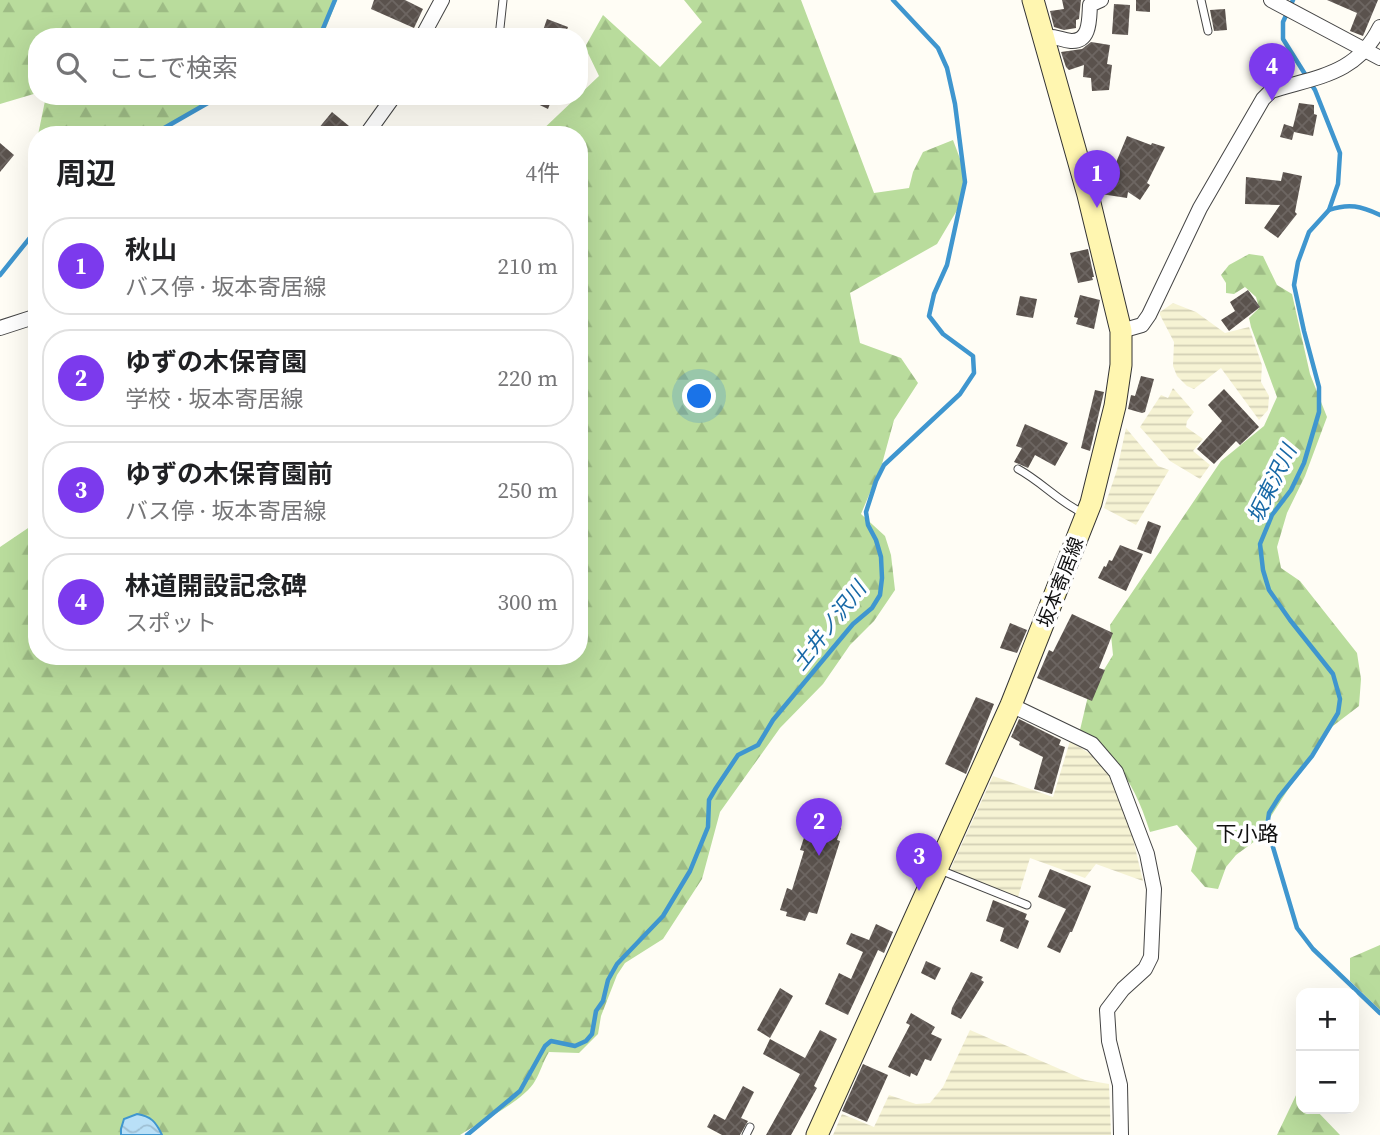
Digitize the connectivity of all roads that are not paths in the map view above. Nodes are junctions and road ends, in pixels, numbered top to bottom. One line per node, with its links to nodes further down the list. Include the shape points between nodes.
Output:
1 (442, 0): 8 (street)
2 (503, 0): 9 (lane)
3 (1033, 0): 11 (main road, 坂本寄居線)
4 (1101, 0): 11 (street, via 1090,5 1089,27 1082,37 1072,41)
5 (1201, 0): 10 (lane)
6 (1271, 0): 12 (street)
7 (1380, 27): 12 (street)
8 (427, 28)
9 (500, 28)
10 (1208, 31)
11 (1043, 37): 18 (main road, 坂本寄居線)
12 (1367, 50): 13 (street); 18 (street, via 1340,70 1271,91 1263,99 1200,208 1149,315 1142,325)
13 (1380, 58)
14 (388, 105): 15 (street)
15 (372, 126)
16 (28, 319): 17 (street)
17 (0, 328)
18 (1121, 331): 20 (main road, 坂本寄居線, via 1115,406)
19 (1018, 469): 20 (lane)
20 (1086, 515): 21 (main road, 坂本寄居線)
21 (1011, 705): 22 (main road, 坂本寄居線); 25 (street, via 1092,744 1116,772 1147,854 1153,888 1151,957 1107,1010 1120,1085)
22 (936, 868): 23 (lane); 24 (main road, 坂本寄居線)
23 (1027, 905)
24 (817, 1135)
25 (1121, 1135)

